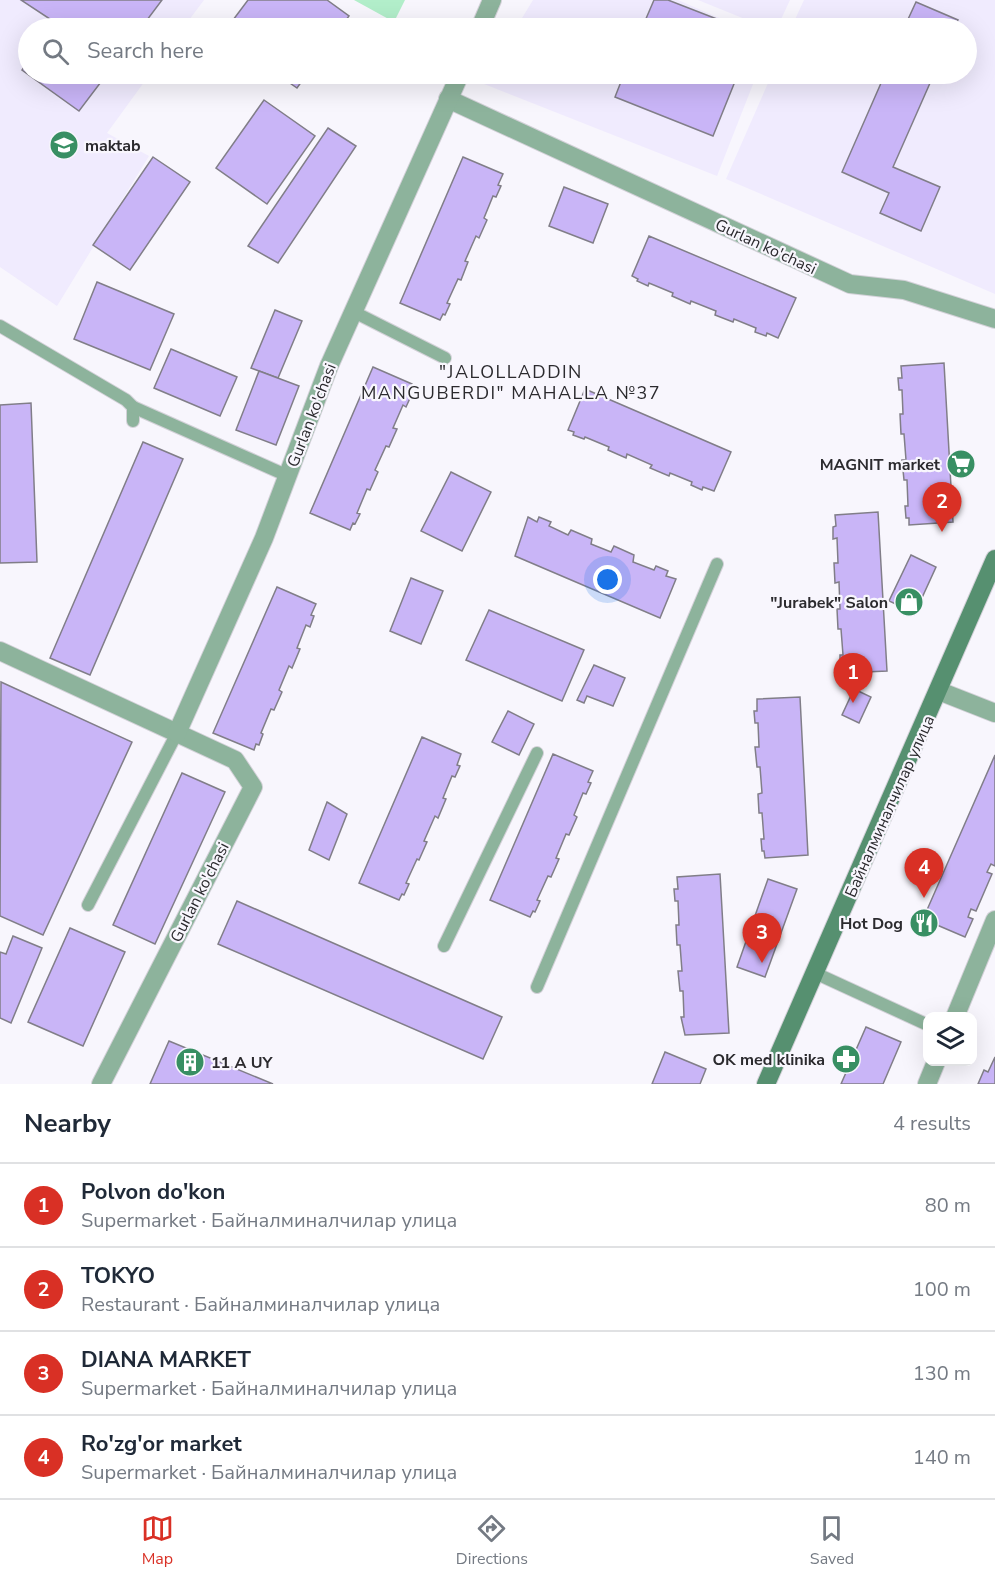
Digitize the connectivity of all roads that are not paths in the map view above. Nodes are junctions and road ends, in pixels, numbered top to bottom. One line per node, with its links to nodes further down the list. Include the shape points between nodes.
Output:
1 (492, 0): 2 (street)
2 (484, 18)
3 (455, 84): 4 (street, Gurlan ko'chasi)
4 (448, 99): 5 (street, Gurlan ko'chasi); 6 (street, Gurlan ko'chasi, via 850,284 904,290)
5 (354, 312): 8 (lane); 11 (street, Gurlan ko'chasi, via 329,366)
6 (995, 319)
7 (0, 326): 9 (lane)
8 (445, 358)
9 (133, 406): 10 (lane); 11 (lane)
10 (133, 422)
11 (288, 476): 17 (street, Gurlan ko'chasi)
12 (995, 559): 15 (street, Байналминалчилар улица)
13 (717, 564): 23 (lane)
14 (0, 651): 17 (street, Gurlan ko'chasi)
15 (939, 691): 16 (street); 22 (street, Байналминалчилар улица)
16 (995, 713)
17 (177, 733): 19 (lane); 27 (street, Gurlan ko'chasi, via 235,760 253,787)
18 (537, 753): 21 (lane)
19 (88, 905)
20 (995, 920): 24 (street)
21 (444, 946)
22 (815, 973): 25 (lane); 28 (street, Байналминалчилар улица)
23 (537, 987)
24 (957, 1012)
25 (923, 1023)
26 (934, 1066): 29 (street)
27 (101, 1084)
28 (766, 1084)
29 (927, 1084)

